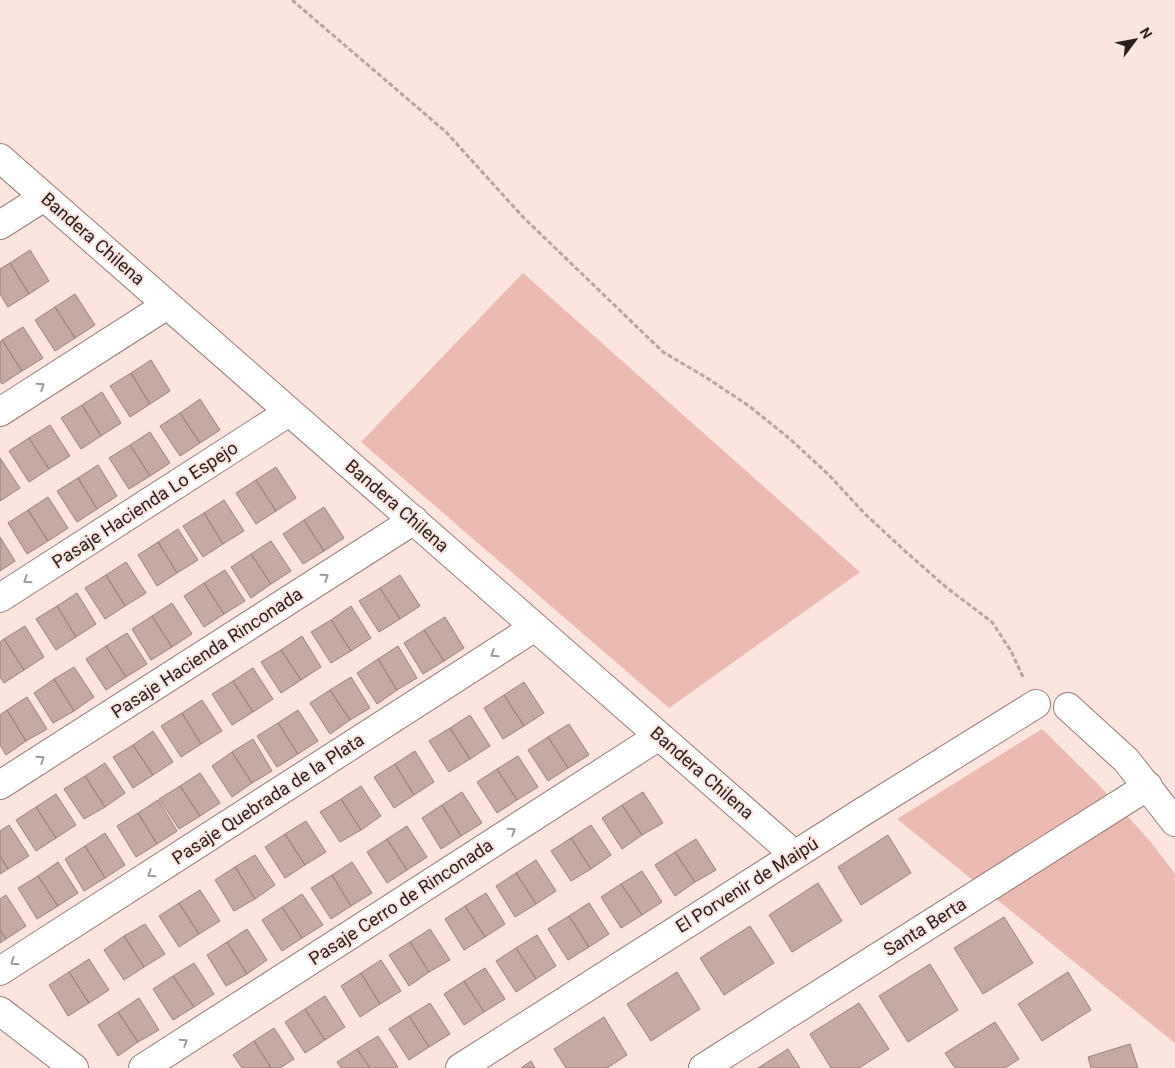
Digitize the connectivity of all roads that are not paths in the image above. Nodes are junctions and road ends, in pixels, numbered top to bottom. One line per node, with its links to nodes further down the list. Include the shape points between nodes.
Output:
1 (0, 158): 2 (street, Bandera Chilena)
2 (44, 197): 3 (street); 4 (street, Bandera Chilena)
3 (0, 224)
4 (167, 304): 5 (street, one-way to 4); 6 (street, Bandera Chilena)
5 (0, 412)
6 (289, 412): 7 (street, Bandera Chilena); 8 (street, Pasaje Hacienda Lo Espejo, one-way to 8)
7 (414, 520): 9 (street, Bandera Chilena); 13 (street, Pasaje Hacienda Rinconada, one-way to 7)
8 (0, 598)
9 (535, 627): 12 (street, Bandera Chilena); 17 (street, Pasaje Quebrada de la Plata, one-way to 17)
10 (1036, 704): 16 (street, El Porvenir de Maipú)
11 (1068, 707): 14 (street, via 1126,760)
12 (659, 736): 16 (street, Bandera Chilena); 20 (street, Pasaje Cerro de Rinconada, one-way to 12)
13 (0, 785)
14 (1148, 786): 15 (street); 22 (street, Santa Berta)
15 (1175, 822)
16 (795, 855): 21 (street, El Porvenir de Maipú)
17 (0, 971)
18 (0, 1011): 19 (street)
19 (74, 1068)
20 (143, 1068)
21 (460, 1068)
22 (703, 1068)

